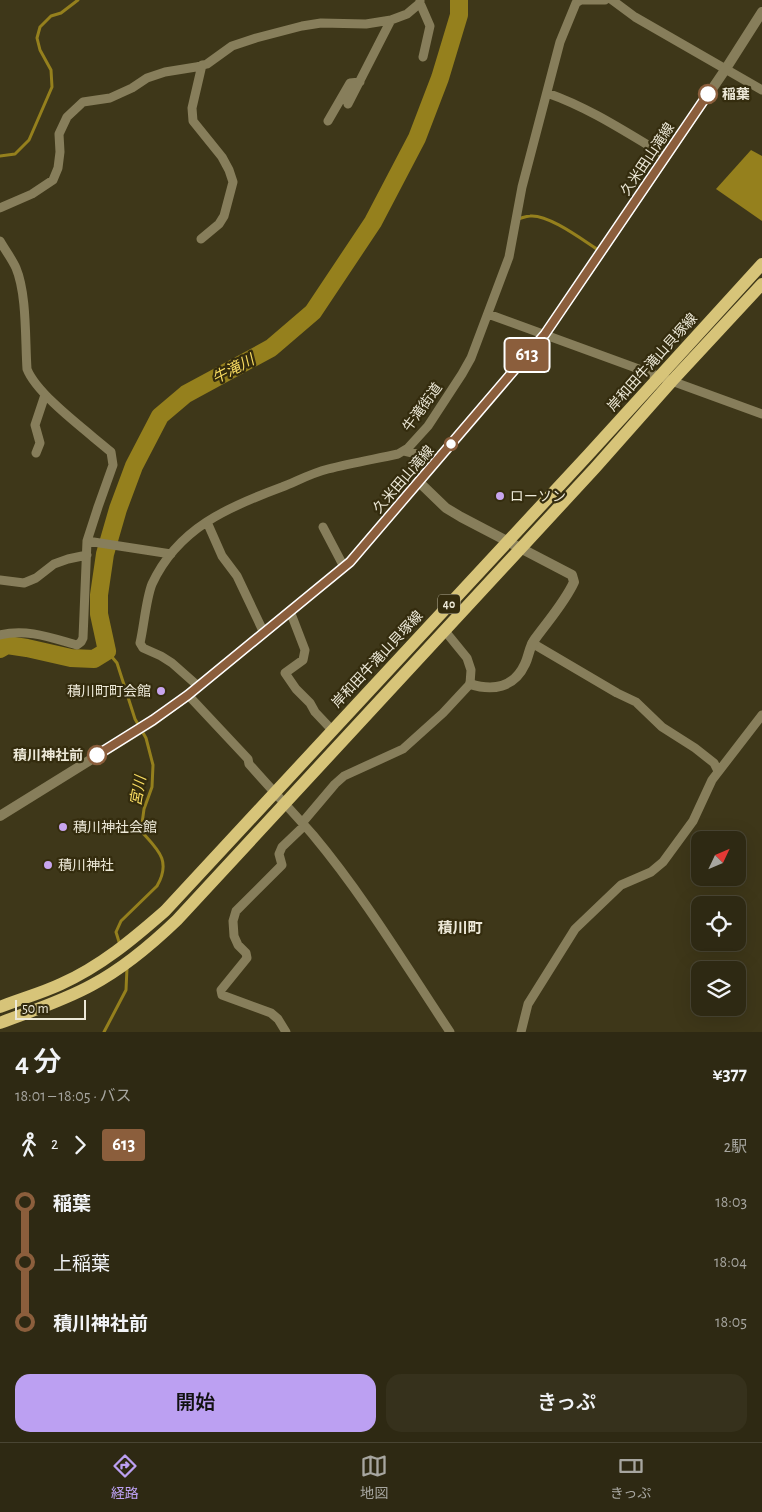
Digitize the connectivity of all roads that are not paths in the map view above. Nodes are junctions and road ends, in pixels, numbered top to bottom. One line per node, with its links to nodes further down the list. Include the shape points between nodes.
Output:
1 (582, 0): 2 (street); 12 (street, 牛滝街道, via 576,3 560,42)
2 (605, 0)
3 (612, 0): 9 (street)
4 (420, 2): 6 (street, via 407,14); 7 (street, via 430,26)
5 (762, 12): 9 (street, 久米田山滝線)
6 (391, 20): 8 (street, via 366,24 320,23 287,29 232,46); 10 (street)
7 (423, 57)
8 (202, 66): 16 (street, via 165,72 110,98 83,102 67,117 59,134 58,168 53,180 32,194); 17 (street, via 192,108 193,121 222,157 233,182 224,216)
9 (725, 70): 11 (street); 15 (street, 久米田山滝線)
10 (360, 82): 13 (street); 14 (street, via 350,83)
11 (762, 90)
12 (547, 93): 15 (street, via 608,121); 21 (street, 牛滝街道, via 522,187 508,257)
13 (348, 104)
14 (328, 121)
15 (666, 156): 22 (street, 久米田山滝線)
16 (0, 208)
17 (201, 238)
18 (0, 241): 25 (street, via 20,279 27,369 30,378)
19 (762, 264): 23 (main road, 岸和田牛滝山貝塚線 / 40)
20 (760, 289): 24 (main road, 岸和田牛滝山貝塚線 / 40)
21 (488, 314): 22 (street); 27 (street, 牛滝街道, via 462,374 428,426)
22 (545, 334): 23 (street); 29 (street, 久米田山滝線)
23 (659, 376): 24 (street); 34 (main road, 岸和田牛滝山貝塚線 / 40)
24 (672, 381): 26 (street); 35 (main road, 岸和田牛滝山貝塚線 / 40)
25 (45, 395): 28 (street, via 35,425 40,443); 33 (street, via 112,457 113,465)
26 (762, 414)
27 (404, 451): 29 (street); 31 (street, 牛滝街道, via 326,469 238,504)
28 (36, 453)
29 (438, 459): 30 (street, 久米田山滝線)
30 (418, 482): 34 (street, via 446,508); 38 (street, 久米田山滝線)
31 (207, 522): 36 (street, 牛滝街道); 42 (street)
32 (323, 527): 38 (street)
33 (87, 541): 36 (street); 37 (street)
34 (508, 541): 35 (street); 49 (main road, 岸和田牛滝山貝塚線 / 40)
35 (521, 548): 41 (main road, 岸和田牛滝山貝塚線 / 40); 44 (street, via 572,575 574,582)
36 (170, 554): 46 (street, 牛滝街道, via 148,596 140,643 143,648 172,663)
37 (87, 555): 39 (street, via 54,564 24,583); 43 (street, via 81,642 77,645 21,632)
38 (344, 567): 40 (street, 久米田山滝線)
39 (0, 580)
40 (290, 612): 42 (street, 久米田山滝線); 49 (street, via 305,650 303,660 285,673)
41 (445, 631): 45 (street, via 467,658 471,670); 52 (main road, 岸和田牛滝山貝塚線 / 40)
42 (264, 633): 46 (street, 久米田山滝線)
43 (0, 635)
44 (532, 643): 45 (street, via 526,664 512,680 493,689); 50 (street, via 636,702 662,726 714,763)
45 (470, 684): 54 (street, via 403,749 344,776)
46 (198, 686): 47 (street, 久米田山滝線)
47 (188, 695): 51 (street); 53 (street, 久米田山滝線)
48 (762, 715): 50 (street)
49 (332, 730): 51 (main road, 岸和田牛滝山貝塚線 / 40)
50 (718, 771): 59 (street, via 693,821 663,862 651,872 620,885 575,929 528,1004)
51 (275, 793): 52 (street); 55 (main road, 岸和田牛滝山貝塚線 / 40, via 165,910 110,957 61,984)
52 (284, 804): 54 (street); 56 (main road, 岸和田牛滝山貝塚線 / 40, via 177,920 135,958 66,998)
53 (0, 816)
54 (303, 824): 57 (street, via 282,847 279,854 282,865 236,911 234,936 247,958 221,990 222,994 271,1013); 58 (street, via 358,896)
55 (0, 1007)
56 (0, 1023)
57 (286, 1032)
58 (450, 1032)
59 (521, 1032)

